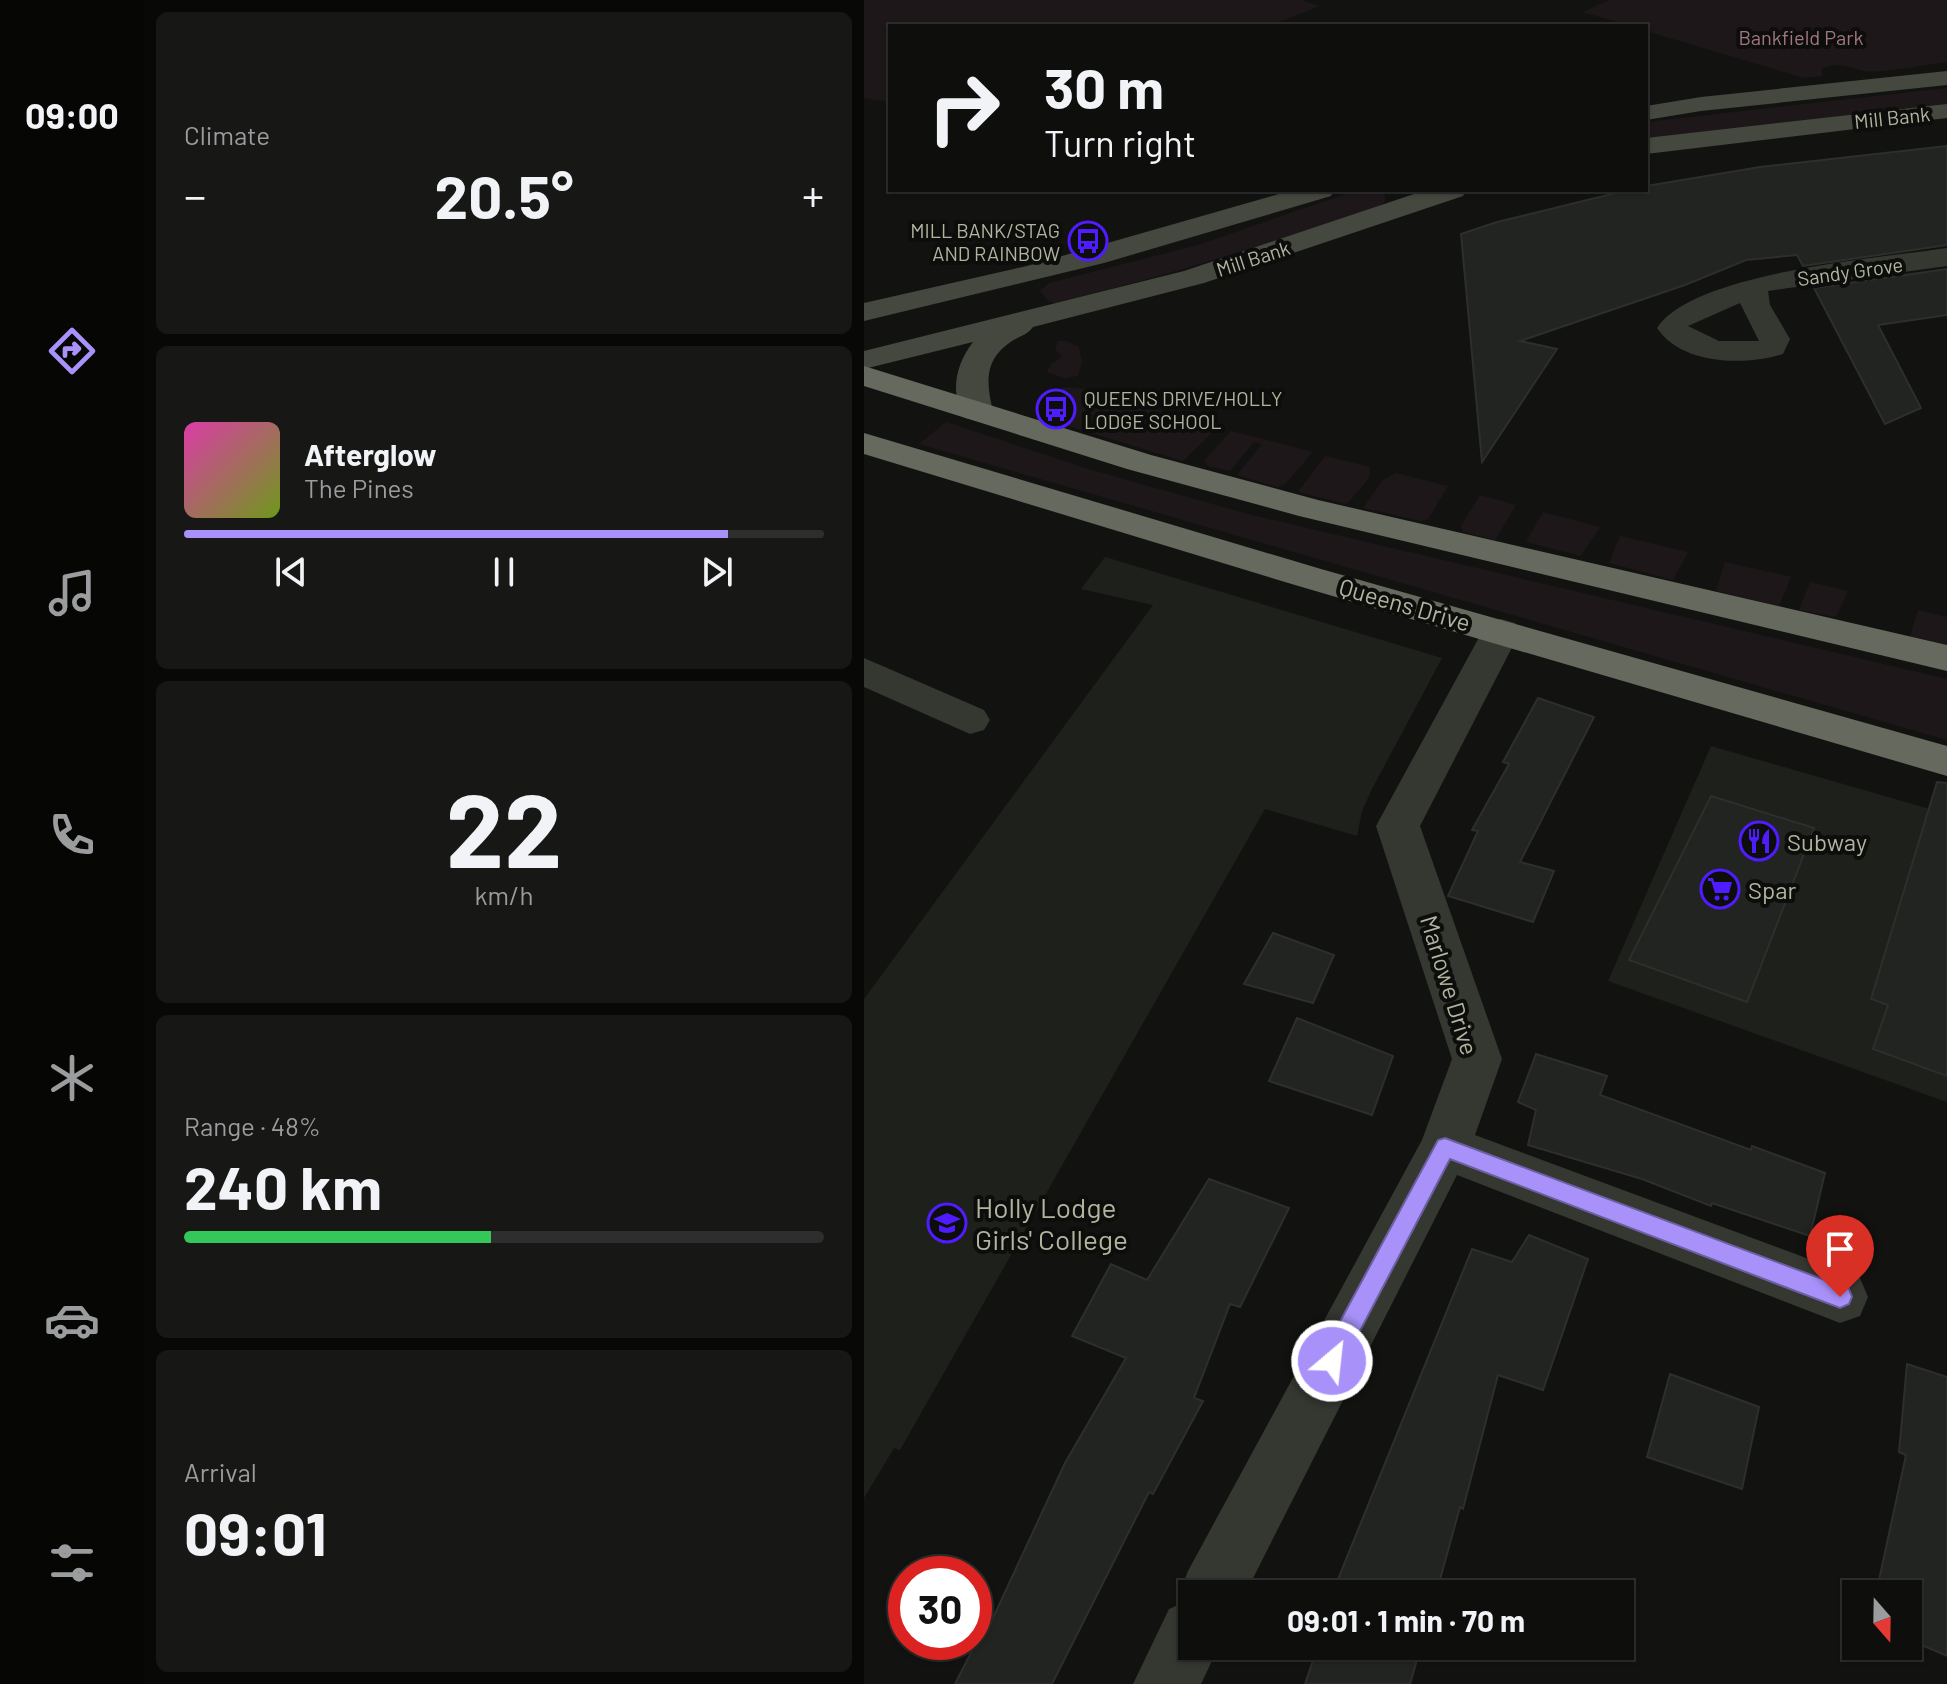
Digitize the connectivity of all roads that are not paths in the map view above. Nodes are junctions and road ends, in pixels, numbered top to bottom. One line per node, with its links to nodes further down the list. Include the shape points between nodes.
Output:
1 (1947, 78): 3 (street, Mill Bank)
2 (1947, 111): 4 (street, Mill Bank)
3 (1648, 113)
4 (1648, 146)
5 (1315, 192): 10 (street, Mill Bank, via 1186,233)
6 (1437, 192): 7 (street, Mill Bank)
7 (1404, 196): 12 (street, Mill Bank, via 1207,273)
8 (1947, 257): 9 (street, Sandy Grove)
9 (1753, 287)
10 (965, 292): 11 (street, Mill Bank); 13 (street, Mill Bank)
11 (864, 312)
12 (1049, 313): 14 (street, Mill Bank); 16 (street, Mill Bank, via 1007,331 984,349 971,371)
13 (864, 326)
14 (864, 360)
15 (864, 376): 16 (highway)
16 (977, 411): 19 (highway, via 1311,509)
17 (864, 443): 18 (highway, Queens Drive)
18 (1501, 632): 22 (highway, Queens Drive); 23 (street, Marlowe Drive, via 1398,826 1477,1059)
19 (1947, 658)
20 (864, 671): 21 (street)
21 (970, 720)
22 (1947, 761)
23 (1445, 1147): 24 (street); 25 (street, Marlowe Drive)
24 (1840, 1297)
25 (1218, 1580)
26 (1178, 1660): 27 (street)
27 (1166, 1684)

